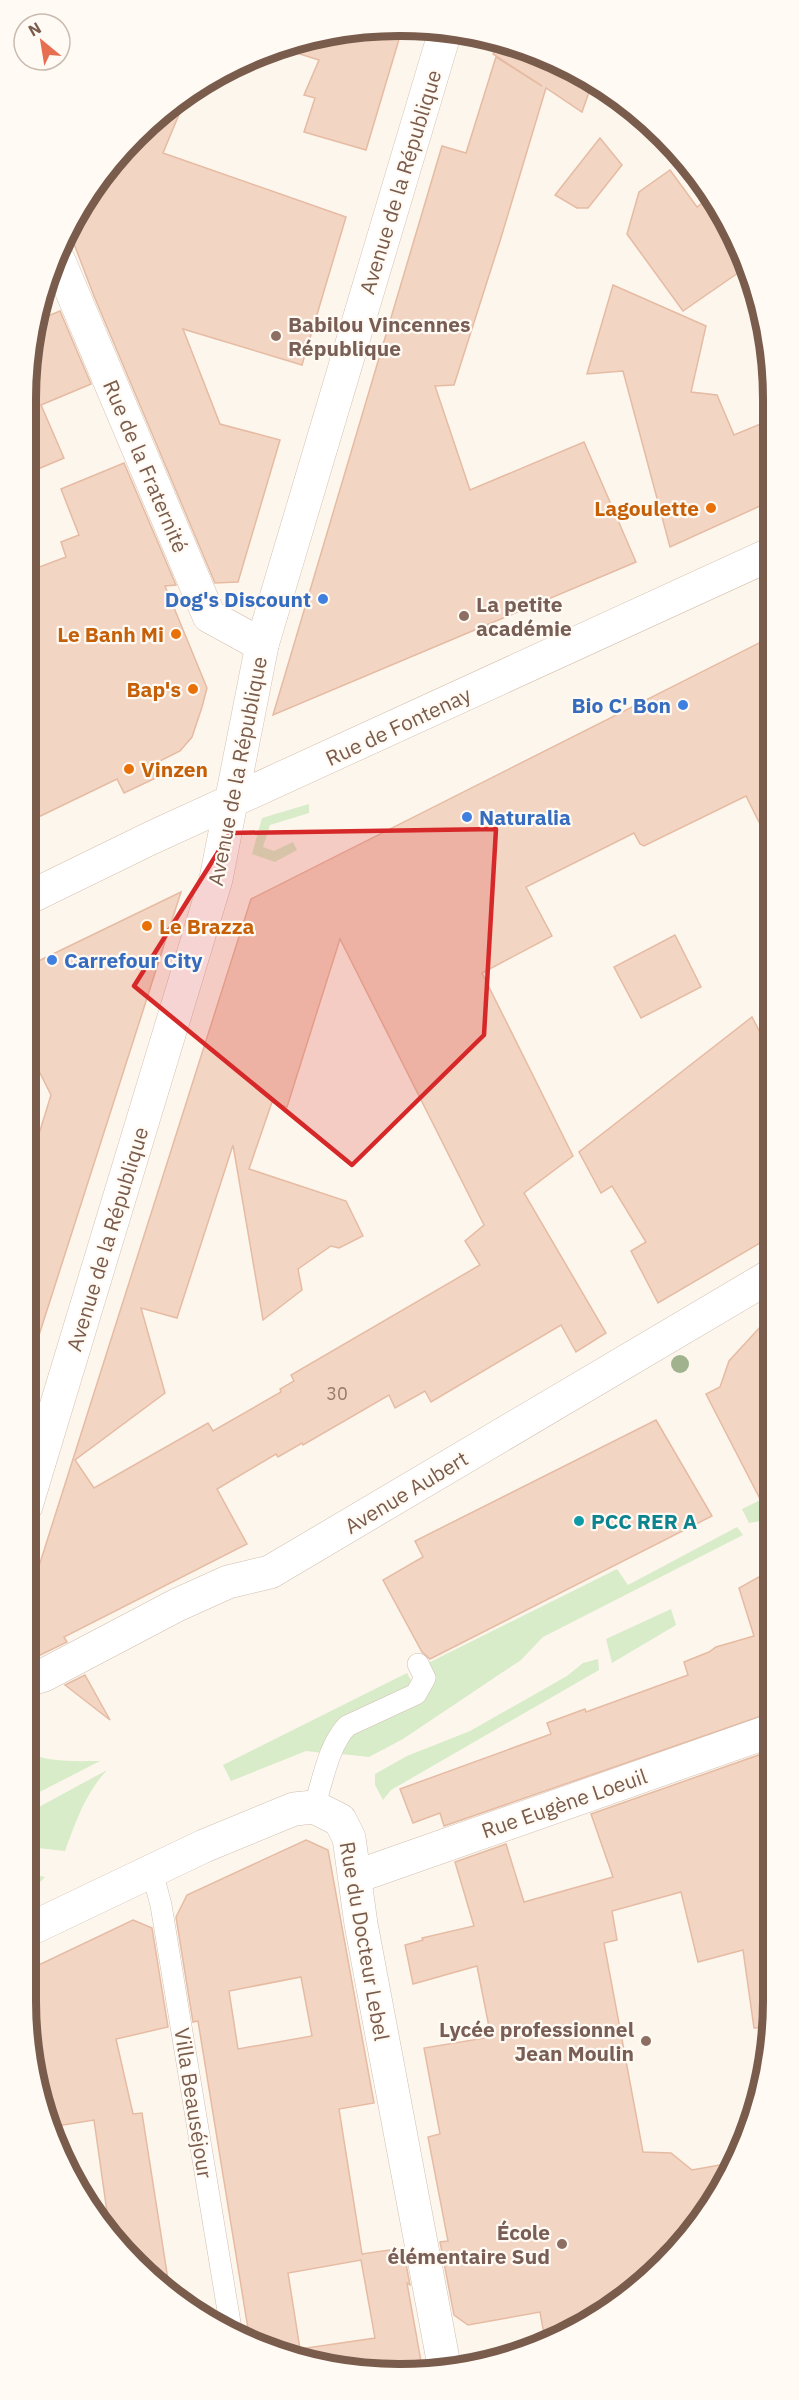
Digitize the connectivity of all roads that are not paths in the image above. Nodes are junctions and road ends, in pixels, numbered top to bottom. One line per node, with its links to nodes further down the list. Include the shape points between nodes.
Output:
1 (443, 39): 4 (street, Avenue de la République)
2 (61, 267): 4 (street, Rue de la Fraternité, via 209,616)
3 (763, 558): 5 (street, Rue de Fontenay)
4 (262, 645): 5 (street, Avenue de la République)
5 (232, 803): 6 (street, Rue de Fontenay); 8 (street, Avenue de la République, via 216,879)
6 (36, 894)
7 (763, 1280): 10 (street, Avenue Aubert, via 270,1572 228,1582)
8 (36, 1473)
9 (418, 1664): 12 (lane, via 425,1678 416,1694 341,1732)
10 (36, 1677)
11 (763, 1734): 14 (street, Rue Eugène Loeuil)
12 (315, 1807): 13 (street, via 294,1809); 14 (street, Rue du Docteur Lebel, via 340,1820 349,1838)
13 (152, 1871): 15 (street); 16 (lane, Villa Beauséjour, via 161,1905)
14 (355, 1877): 17 (street, Rue du Docteur Lebel)
15 (36, 1926)
16 (230, 2322)
17 (443, 2361)

